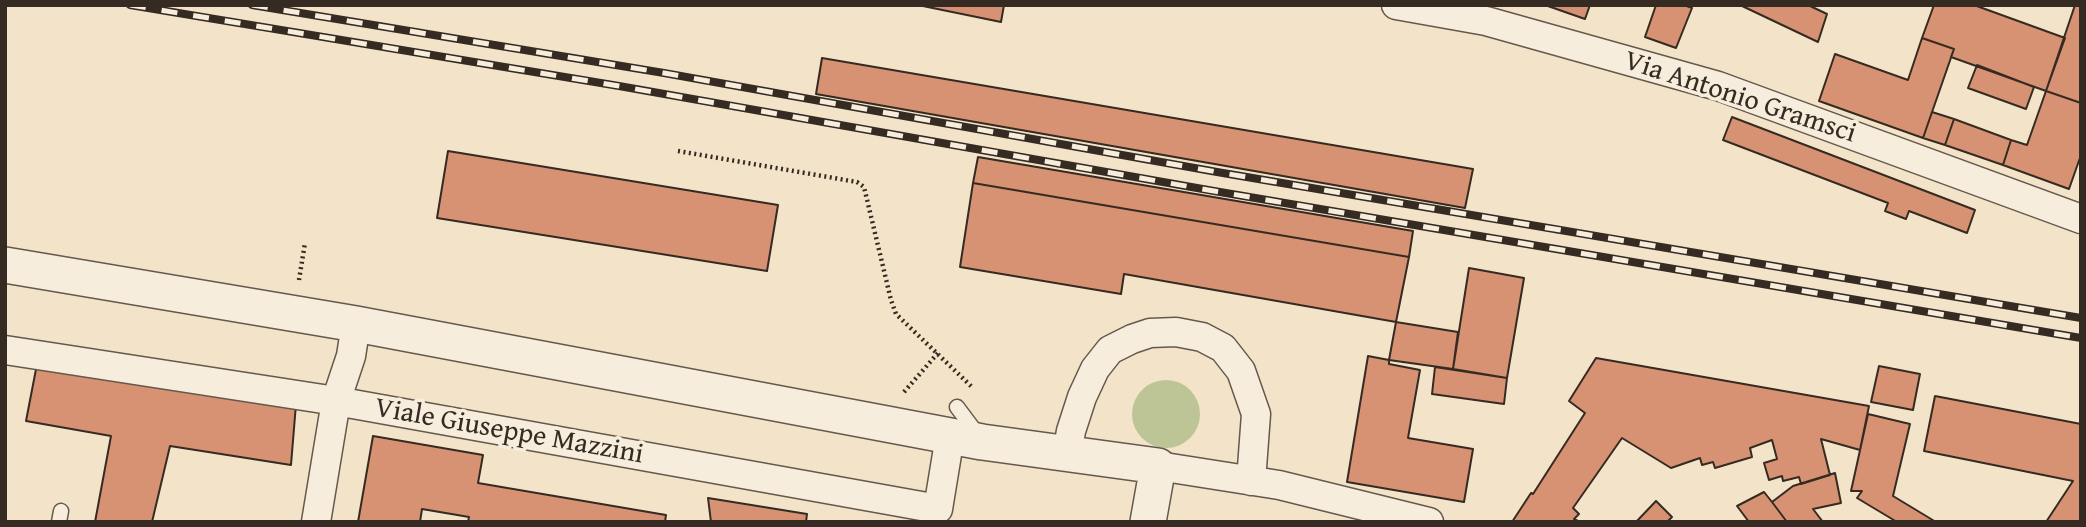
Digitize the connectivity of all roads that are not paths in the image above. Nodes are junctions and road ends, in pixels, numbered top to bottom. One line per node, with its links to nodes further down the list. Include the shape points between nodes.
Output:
1 (1396, 5): 2 (street, Via Antonio Gramsci)
2 (1492, 13): 3 (street, Via Antonio Gramsci, via 1718,86)
3 (2080, 215)
4 (5, 265): 5 (street)
5 (356, 324): 7 (street); 8 (street)
6 (5, 350): 7 (street, Viale Giuseppe Mazzini)
7 (336, 401): 8 (street, Viale Giuseppe Mazzini, via 939,509); 12 (street)
8 (963, 428): 9 (street, via 1021,447)
9 (1068, 454): 10 (street); 11 (street, via 1082,397 1110,350 1150,333 1176,332 1202,337 1223,348 1241,371 1256,414)
10 (1158, 466): 11 (street); 13 (street)
11 (1251, 481): 14 (street)
12 (316, 522)
13 (1148, 522)
14 (1429, 522)

